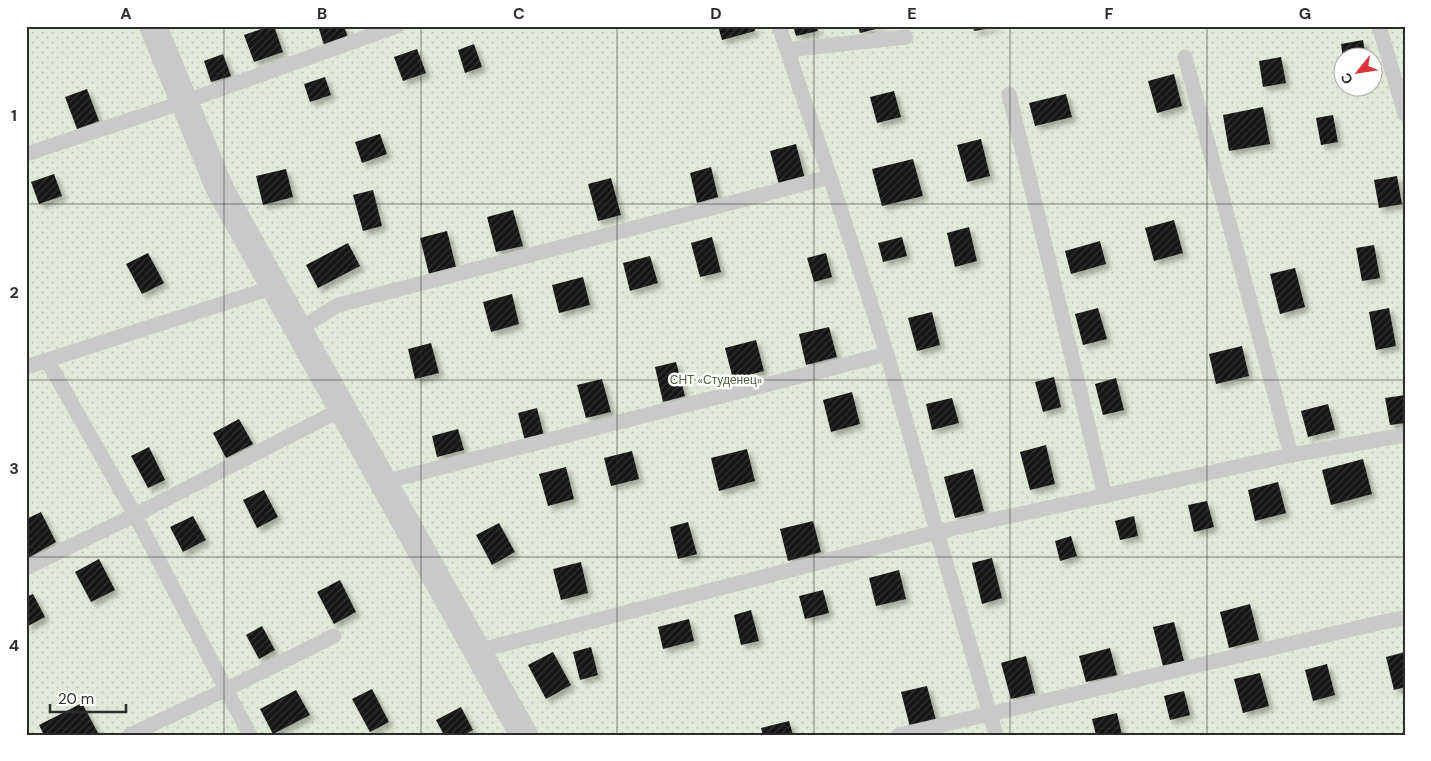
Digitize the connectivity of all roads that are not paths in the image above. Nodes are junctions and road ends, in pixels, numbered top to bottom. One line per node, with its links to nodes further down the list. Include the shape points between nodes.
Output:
1 (152, 26): 9 (street)
2 (397, 26): 9 (lane)
3 (779, 26): 6 (lane)
4 (1379, 26): 10 (lane)
5 (906, 37): 6 (lane)
6 (788, 50): 12 (lane)
7 (1185, 57): 20 (lane)
8 (1009, 94): 22 (lane)
9 (184, 102): 11 (lane); 13 (street, via 220,189)
10 (1405, 114)
11 (26, 154)
12 (830, 177): 14 (lane, via 338,306); 15 (lane)
13 (274, 287): 14 (street); 16 (lane)
14 (298, 330): 18 (street)
15 (887, 354): 21 (lane); 24 (lane)
16 (48, 360): 17 (lane); 23 (lane)
17 (26, 367)
18 (342, 409): 21 (street); 23 (lane)
19 (1405, 435): 20 (lane)
20 (1291, 455): 22 (lane)
21 (383, 482): 28 (street)
22 (1105, 496): 24 (lane)
23 (135, 514): 25 (lane); 29 (lane)
24 (937, 532): 28 (lane); 30 (lane)
25 (26, 568)
26 (1405, 618): 30 (lane)
27 (334, 636): 29 (lane)
28 (477, 651): 33 (street)
29 (227, 689): 31 (lane); 32 (lane)
30 (990, 713): 34 (lane); 35 (lane)
31 (130, 735)
32 (250, 735)
33 (524, 735)
34 (899, 735)
35 (996, 735)

